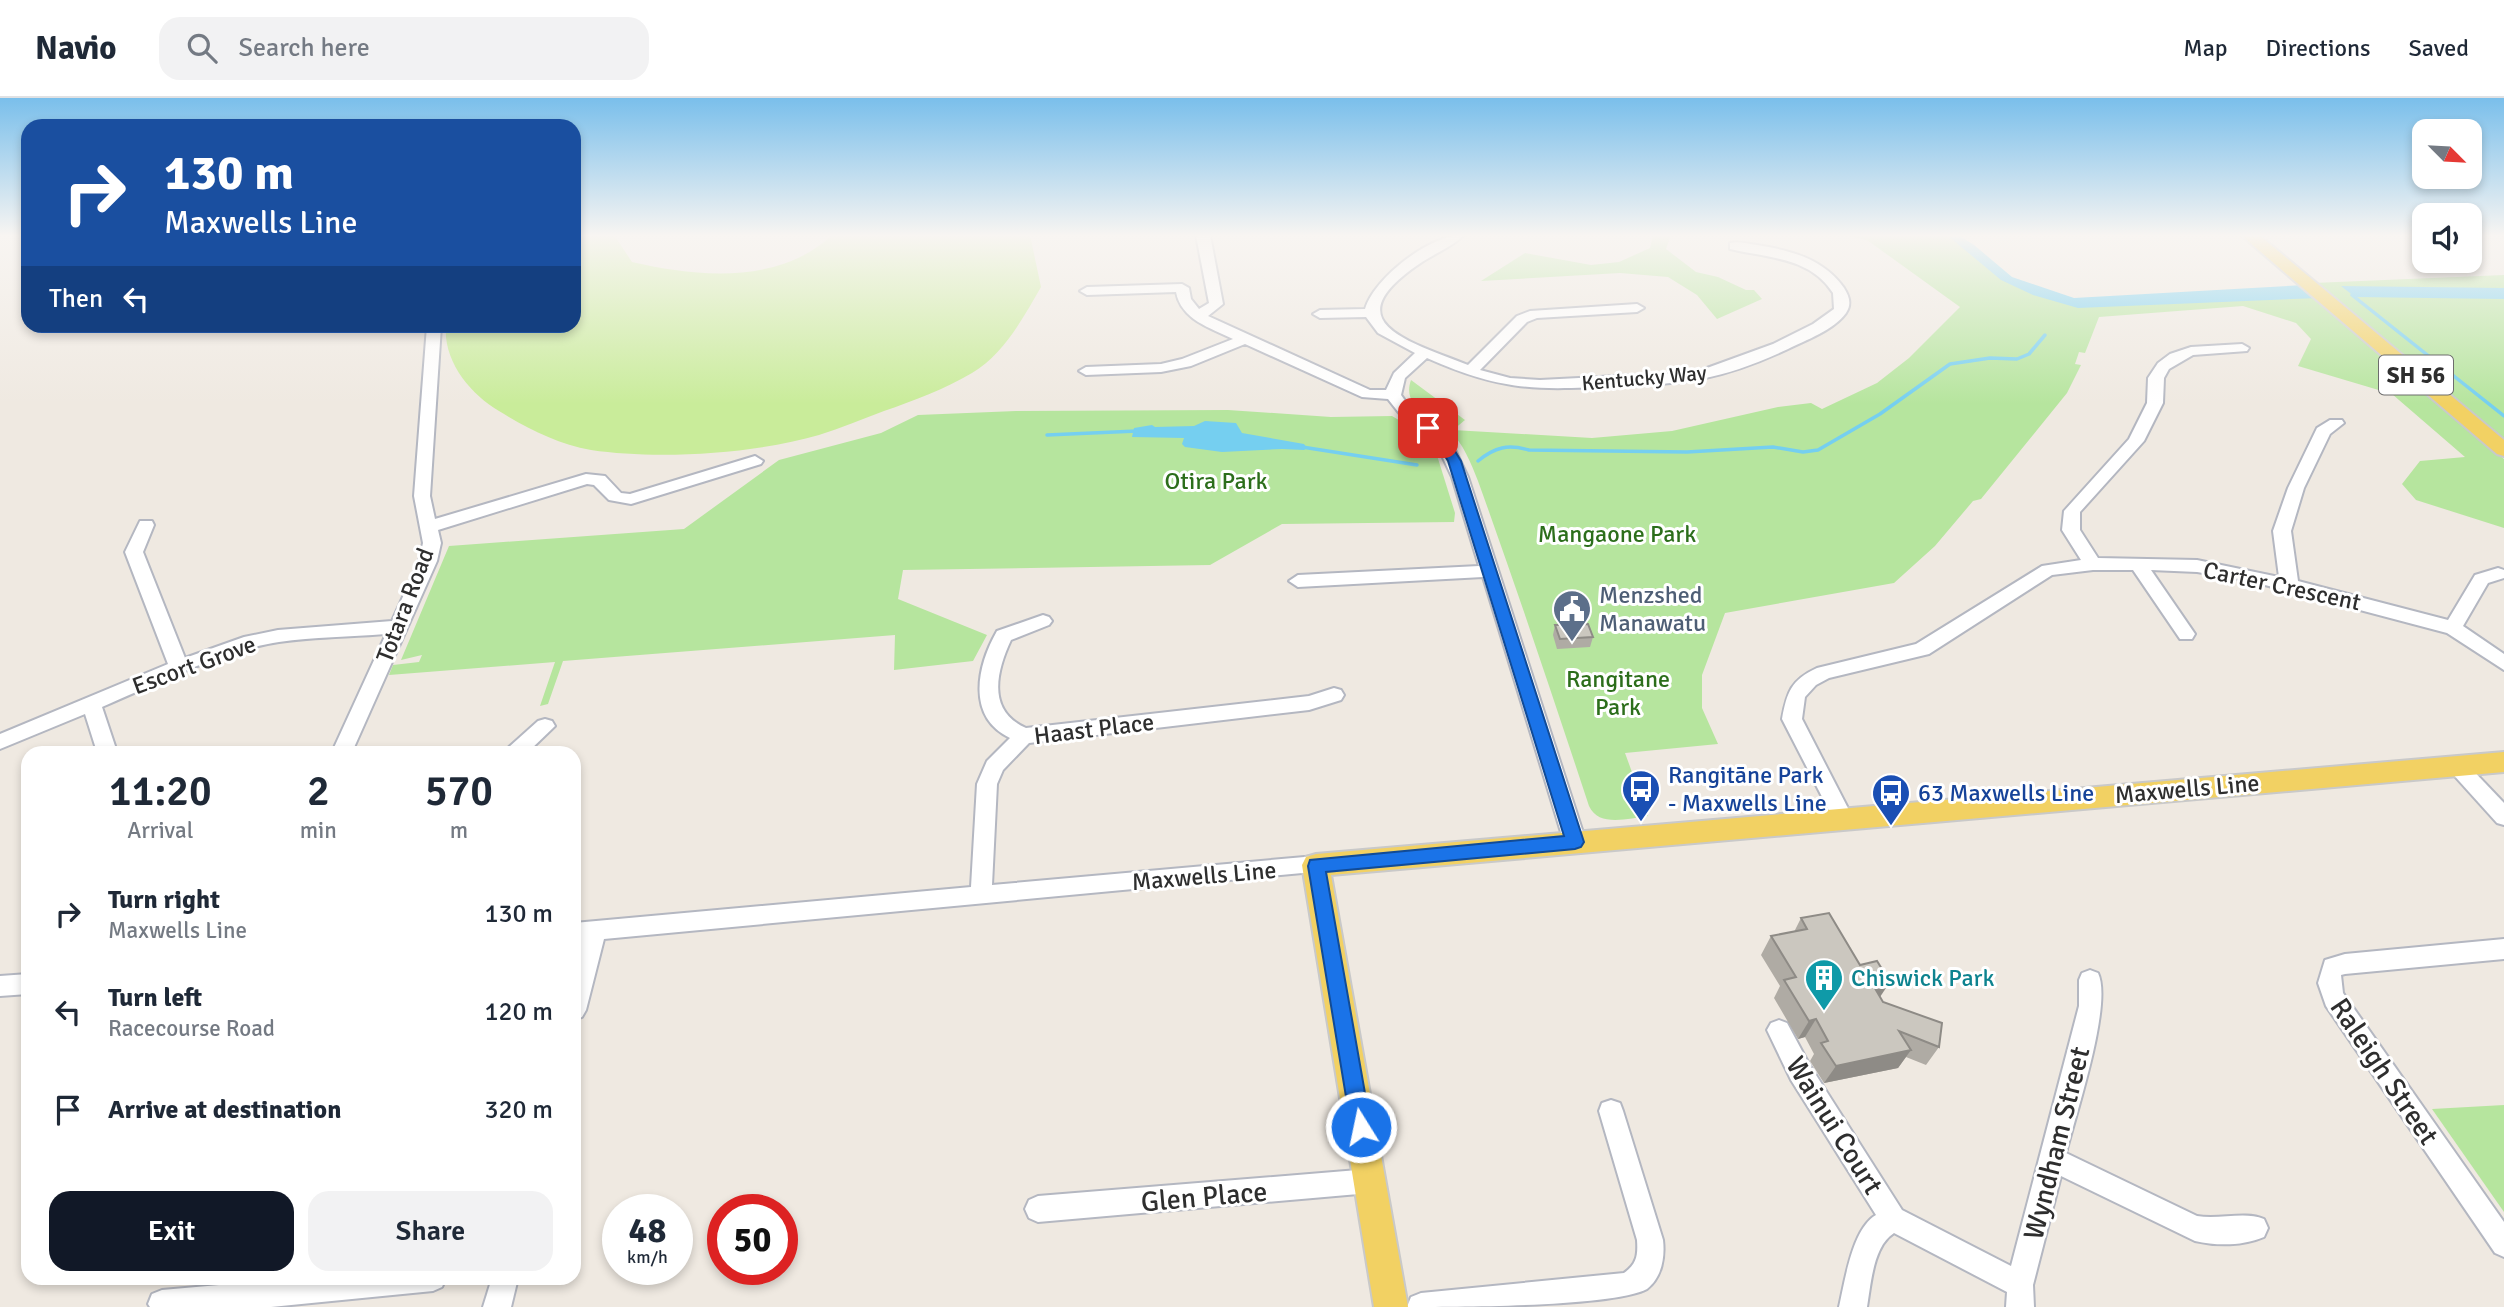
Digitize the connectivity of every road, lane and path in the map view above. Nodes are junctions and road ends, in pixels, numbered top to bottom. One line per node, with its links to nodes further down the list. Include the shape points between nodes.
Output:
1 (1183, 291): 9 (street)
2 (1214, 291): 9 (street, via 1216,304)
3 (1379, 291): 7 (street)
4 (1838, 291): 15 (street, Kentucky Way, via 1839,314 1819,328 1726,370 1698,377 1539,385)
5 (2318, 291): 18 (main road, SH 56)
6 (1637, 308): 15 (street, via 1553,311 1522,318)
7 (1372, 313): 8 (street); 13 (street, Kentucky Way, via 1381,328)
8 (1320, 314)
9 (1198, 317): 11 (street)
10 (434, 333): 21 (street, Totara Road, via 422,496)
11 (1245, 339): 14 (street, via 1186,363); 16 (street, via 1367,394)
12 (2242, 348): 22 (street, via 2191,351 2163,366 2156,378 2155,402 2136,442 2072,511 2071,530)
13 (1425, 352): 15 (street, Kentucky Way); 16 (street, via 1399,377)
14 (1086, 371)
15 (1470, 371)
16 (1393, 395): 24 (street, via 1401,408 1436,433 1449,449)
17 (2336, 422): 27 (street, via 2322,431 2282,531)
18 (2504, 450)
19 (755, 460): 21 (street, via 631,499 610,494 600,480 586,479)
20 (146, 525): 33 (street, via 134,552)
21 (428, 527): 29 (street, Totara Road, via 432,543 428,561)
22 (2092, 564): 23 (street, Carter Crescent); 45 (street, Carter Crescent, via 2048,570 1922,649 1809,680 1796,695 1792,719)
23 (2138, 564): 27 (street, Carter Crescent, via 2197,566); 31 (street)
24 (1490, 571): 26 (street); 46 (street)
25 (2498, 574): 30 (street, via 2481,579)
26 (1298, 581)
27 (2289, 583): 30 (street, Carter Crescent)
28 (1043, 621): 37 (street, via 1004,636 990,663 987,689 991,708 1003,725)
29 (398, 627): 33 (street, Escort Grove, via 278,636); 40 (street, Totara Road)
30 (2453, 628): 32 (street, Carter Crescent)
31 (2186, 634)
32 (2504, 663)
33 (179, 667): 35 (street, Escort Grove)
34 (1334, 695): 37 (street, Haast Place, via 1309,703)
35 (92, 705): 38 (street, Escort Grove); 39 (street)
36 (545, 726): 41 (street)
37 (1024, 736): 48 (street, Haast Place, via 994,766 987,784)
38 (0, 742)
39 (105, 746)
40 (345, 746)
41 (523, 746)
42 (2504, 762): 43 (main road, Maxwells Line)
43 (2458, 766): 44 (street); 45 (main road, Maxwells Line)
44 (2504, 817)
45 (1843, 818): 46 (main road, Maxwells Line)
46 (1575, 842): 47 (main road, Maxwells Line)
47 (1316, 866): 48 (street, Maxwells Line); 58 (main road)
48 (981, 895): 49 (street, Maxwells Line)
49 (584, 931): 51 (street)
50 (2504, 949): 62 (street, Raleigh Street, via 2344,964 2333,967 2329,987)
51 (581, 955)
52 (2090, 980): 57 (street, Wyndham Street, via 2091,1006)
53 (21, 984): 54 (street)
54 (0, 986)
55 (1779, 1030): 60 (street, Wainui Court, via 1800,1072)
56 (1611, 1111): 69 (street, via 1650,1240 1652,1257 1639,1281)
57 (2051, 1158): 61 (street, via 2195,1228 2214,1232); 65 (street, Wyndham Street)
58 (1370, 1181): 59 (street, Glen Place); 68 (main road)
59 (1038, 1209)
60 (1893, 1219): 65 (street, Wainui Court); 70 (street, Wainui Court, via 1875,1230)
61 (2255, 1228)
62 (2504, 1244)
63 (360, 1285): 66 (street)
64 (503, 1285): 67 (street)
65 (2020, 1296)
66 (162, 1304)
67 (497, 1307)
68 (1391, 1307)
69 (1421, 1307)
70 (1853, 1307)

